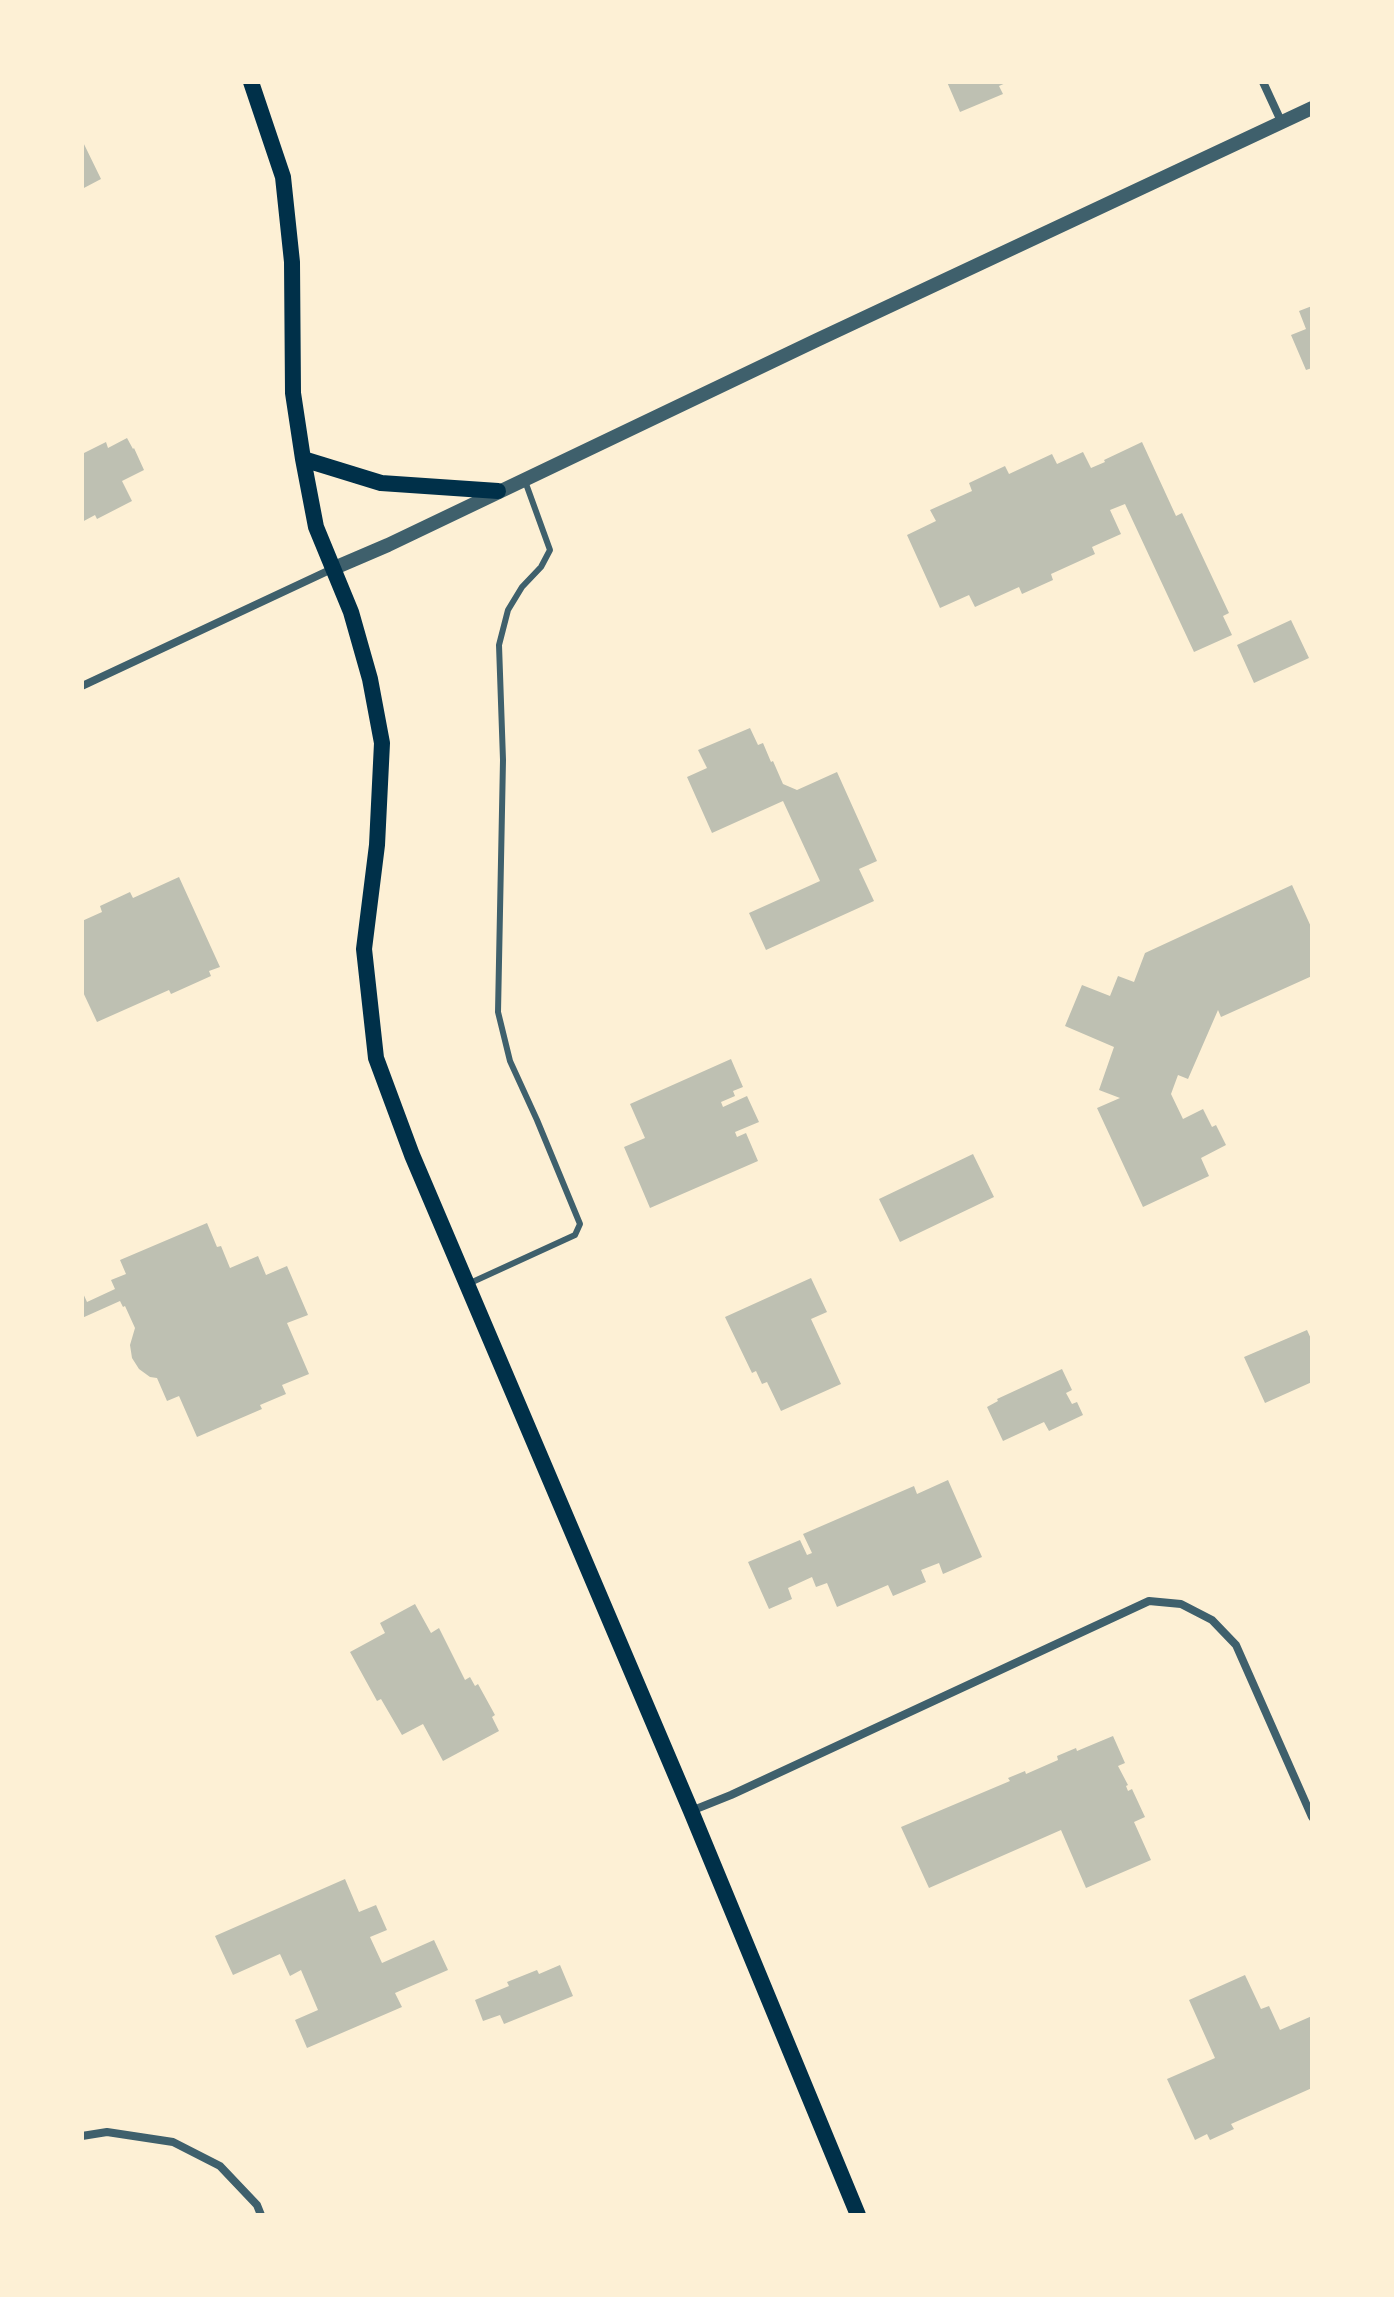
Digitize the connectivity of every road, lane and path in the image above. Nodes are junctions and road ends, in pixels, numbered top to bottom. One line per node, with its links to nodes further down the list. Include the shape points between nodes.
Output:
1 (251, 82): 5 (main road, via 283,177 292,262 293,393)
2 (1263, 82): 4 (street)
3 (1312, 108): 4 (street)
4 (1281, 121): 6 (street)
5 (303, 459): 7 (main road, via 381,483); 8 (main road, via 316,527)
6 (524, 479): 7 (street); 10 (lane, via 550,550 508,610 499,645 503,760 498,1012 510,1061 580,1224 575,1235)
7 (498, 491): 8 (street)
8 (332, 569): 9 (street); 10 (main road, via 351,612 382,743 364,949 376,1058)
9 (82, 686)
10 (468, 1284): 11 (main road)
11 (691, 1811): 12 (street, via 1149,1601 1181,1604 1212,1620 1236,1645); 15 (main road)
12 (1312, 1817)
13 (82, 2136): 14 (street, via 107,2132 173,2142 220,2166)
14 (261, 2215)
15 (858, 2215)

